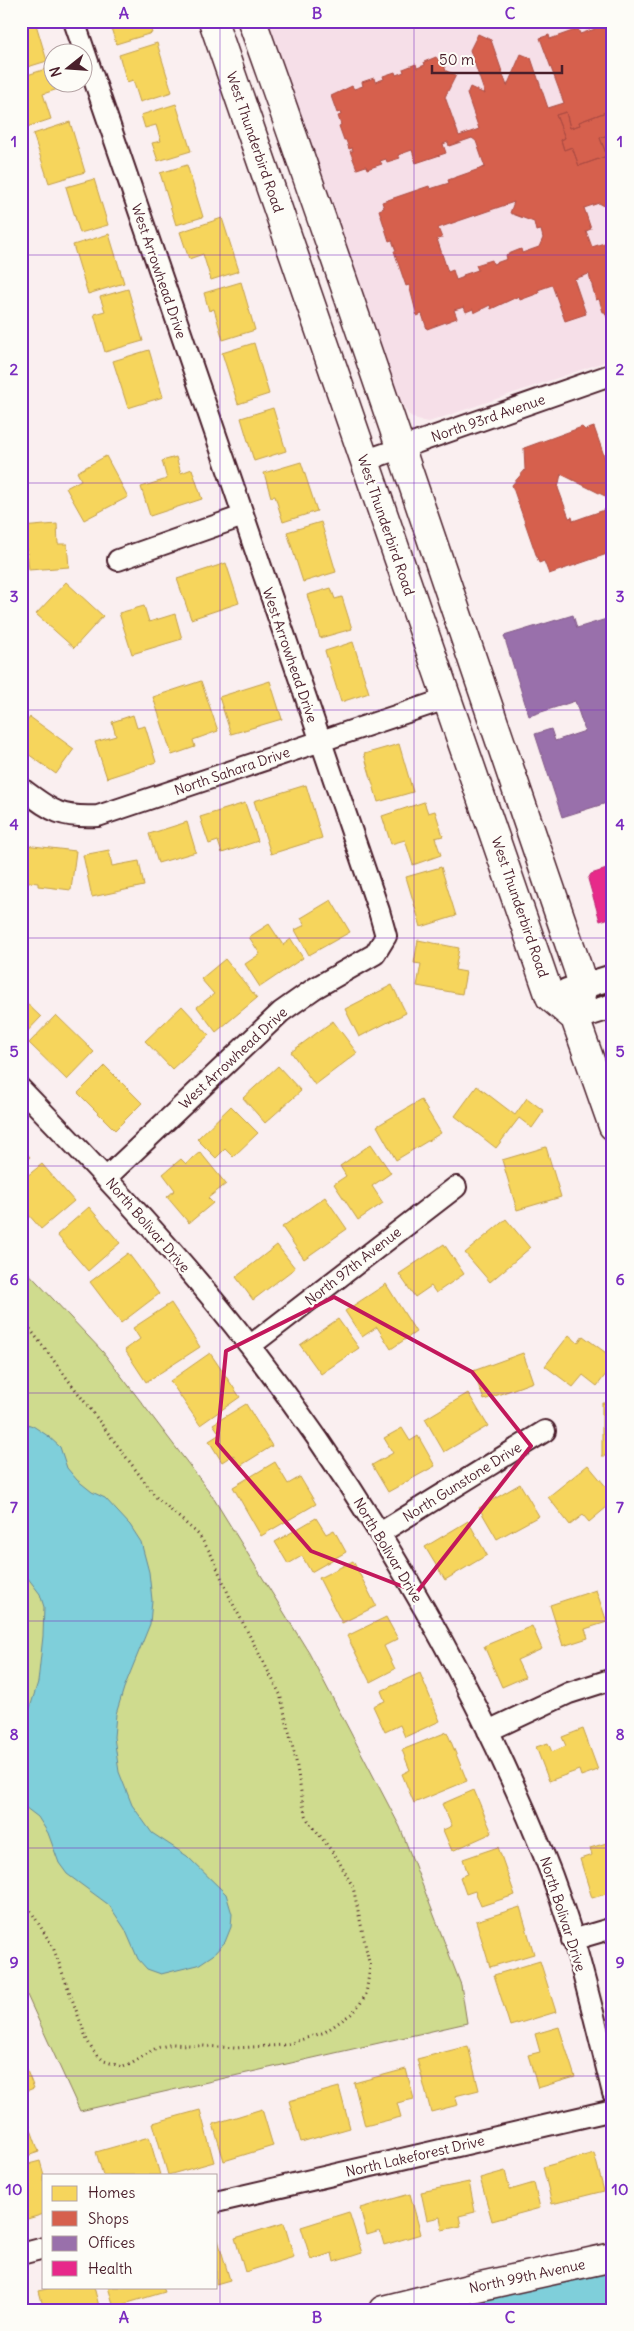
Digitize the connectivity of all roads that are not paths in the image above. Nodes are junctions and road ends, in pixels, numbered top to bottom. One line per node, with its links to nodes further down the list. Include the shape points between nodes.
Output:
1 (74, 21): 7 (street, West Arrowhead Drive)
2 (213, 21): 6 (main road, West Thunderbird Road)
3 (252, 21): 5 (main road)
4 (613, 374): 5 (street, North 93rd Avenue)
5 (400, 448): 6 (street, North 93rd Avenue); 12 (main road)
6 (364, 460): 9 (main road, West Thunderbird Road)
7 (243, 516): 8 (street); 10 (street, West Arrowhead Drive)
8 (118, 560)
9 (446, 698): 10 (street, North Sahara Drive); 12 (main road, via 454,696 463,702 492,770); 15 (main road, West Thunderbird Road)
10 (320, 741): 11 (street, North Sahara Drive, via 98,816 72,817 54,811); 20 (street, West Arrowhead Drive, via 386,936 375,954 315,988 281,1012)
11 (21, 788)
12 (521, 807): 14 (main road)
13 (613, 977): 14 (street)
14 (584, 986): 15 (street); 17 (main road)
15 (550, 996): 17 (main road, West Thunderbird Road)
16 (613, 1006): 17 (street)
17 (575, 1018): 19 (main road, West Thunderbird Road)
18 (21, 1089): 20 (street, North Bolivar Drive)
19 (613, 1126)
20 (106, 1178): 22 (street, North Bolivar Drive)
21 (456, 1187): 22 (street, North 97th Avenue)
22 (250, 1346): 24 (street, North Bolivar Drive)
23 (545, 1432): 24 (street, North Gunstone Drive)
24 (380, 1533): 26 (street, North Bolivar Drive, via 456,1664)
25 (613, 1679): 26 (street, via 569,1693)
26 (488, 1731): 28 (street, North Bolivar Drive, via 544,1856)
27 (613, 1928): 28 (street)
28 (572, 1940): 29 (street, North Bolivar Drive)
29 (613, 2093)
30 (613, 2110): 31 (street, North Lakeforest Drive)
31 (218, 2202)
32 (42, 2249): 33 (street)
33 (21, 2254)
34 (613, 2257): 35 (main road, North 99th Avenue)
35 (383, 2310)

